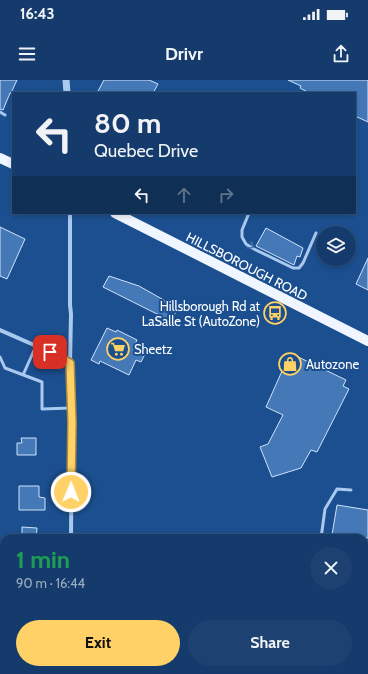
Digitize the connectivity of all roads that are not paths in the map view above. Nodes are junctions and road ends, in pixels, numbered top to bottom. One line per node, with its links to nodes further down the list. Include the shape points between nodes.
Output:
1 (66, 80): 2 (street)
2 (67, 92)
3 (0, 112): 4 (lane)
4 (5, 115)
5 (0, 158): 6 (main road)
6 (12, 164)
7 (70, 214): 15 (street)
8 (117, 214): 12 (main road, HILLSBOROUGH ROAD)
9 (249, 214): 10 (lane, one-way to 10, via 242,230 246,244 293,268 300,268)
10 (316, 233)
11 (0, 331): 13 (street)
12 (368, 341)
13 (36, 346): 15 (street); 16 (lane)
14 (0, 358): 16 (lane, via 5,368)
15 (70, 363): 17 (street)
16 (23, 375): 17 (lane, via 42,382 42,409)
17 (72, 408): 19 (street)
18 (351, 490): 20 (lane, via 337,489 325,509)
19 (72, 534)
20 (321, 534)

